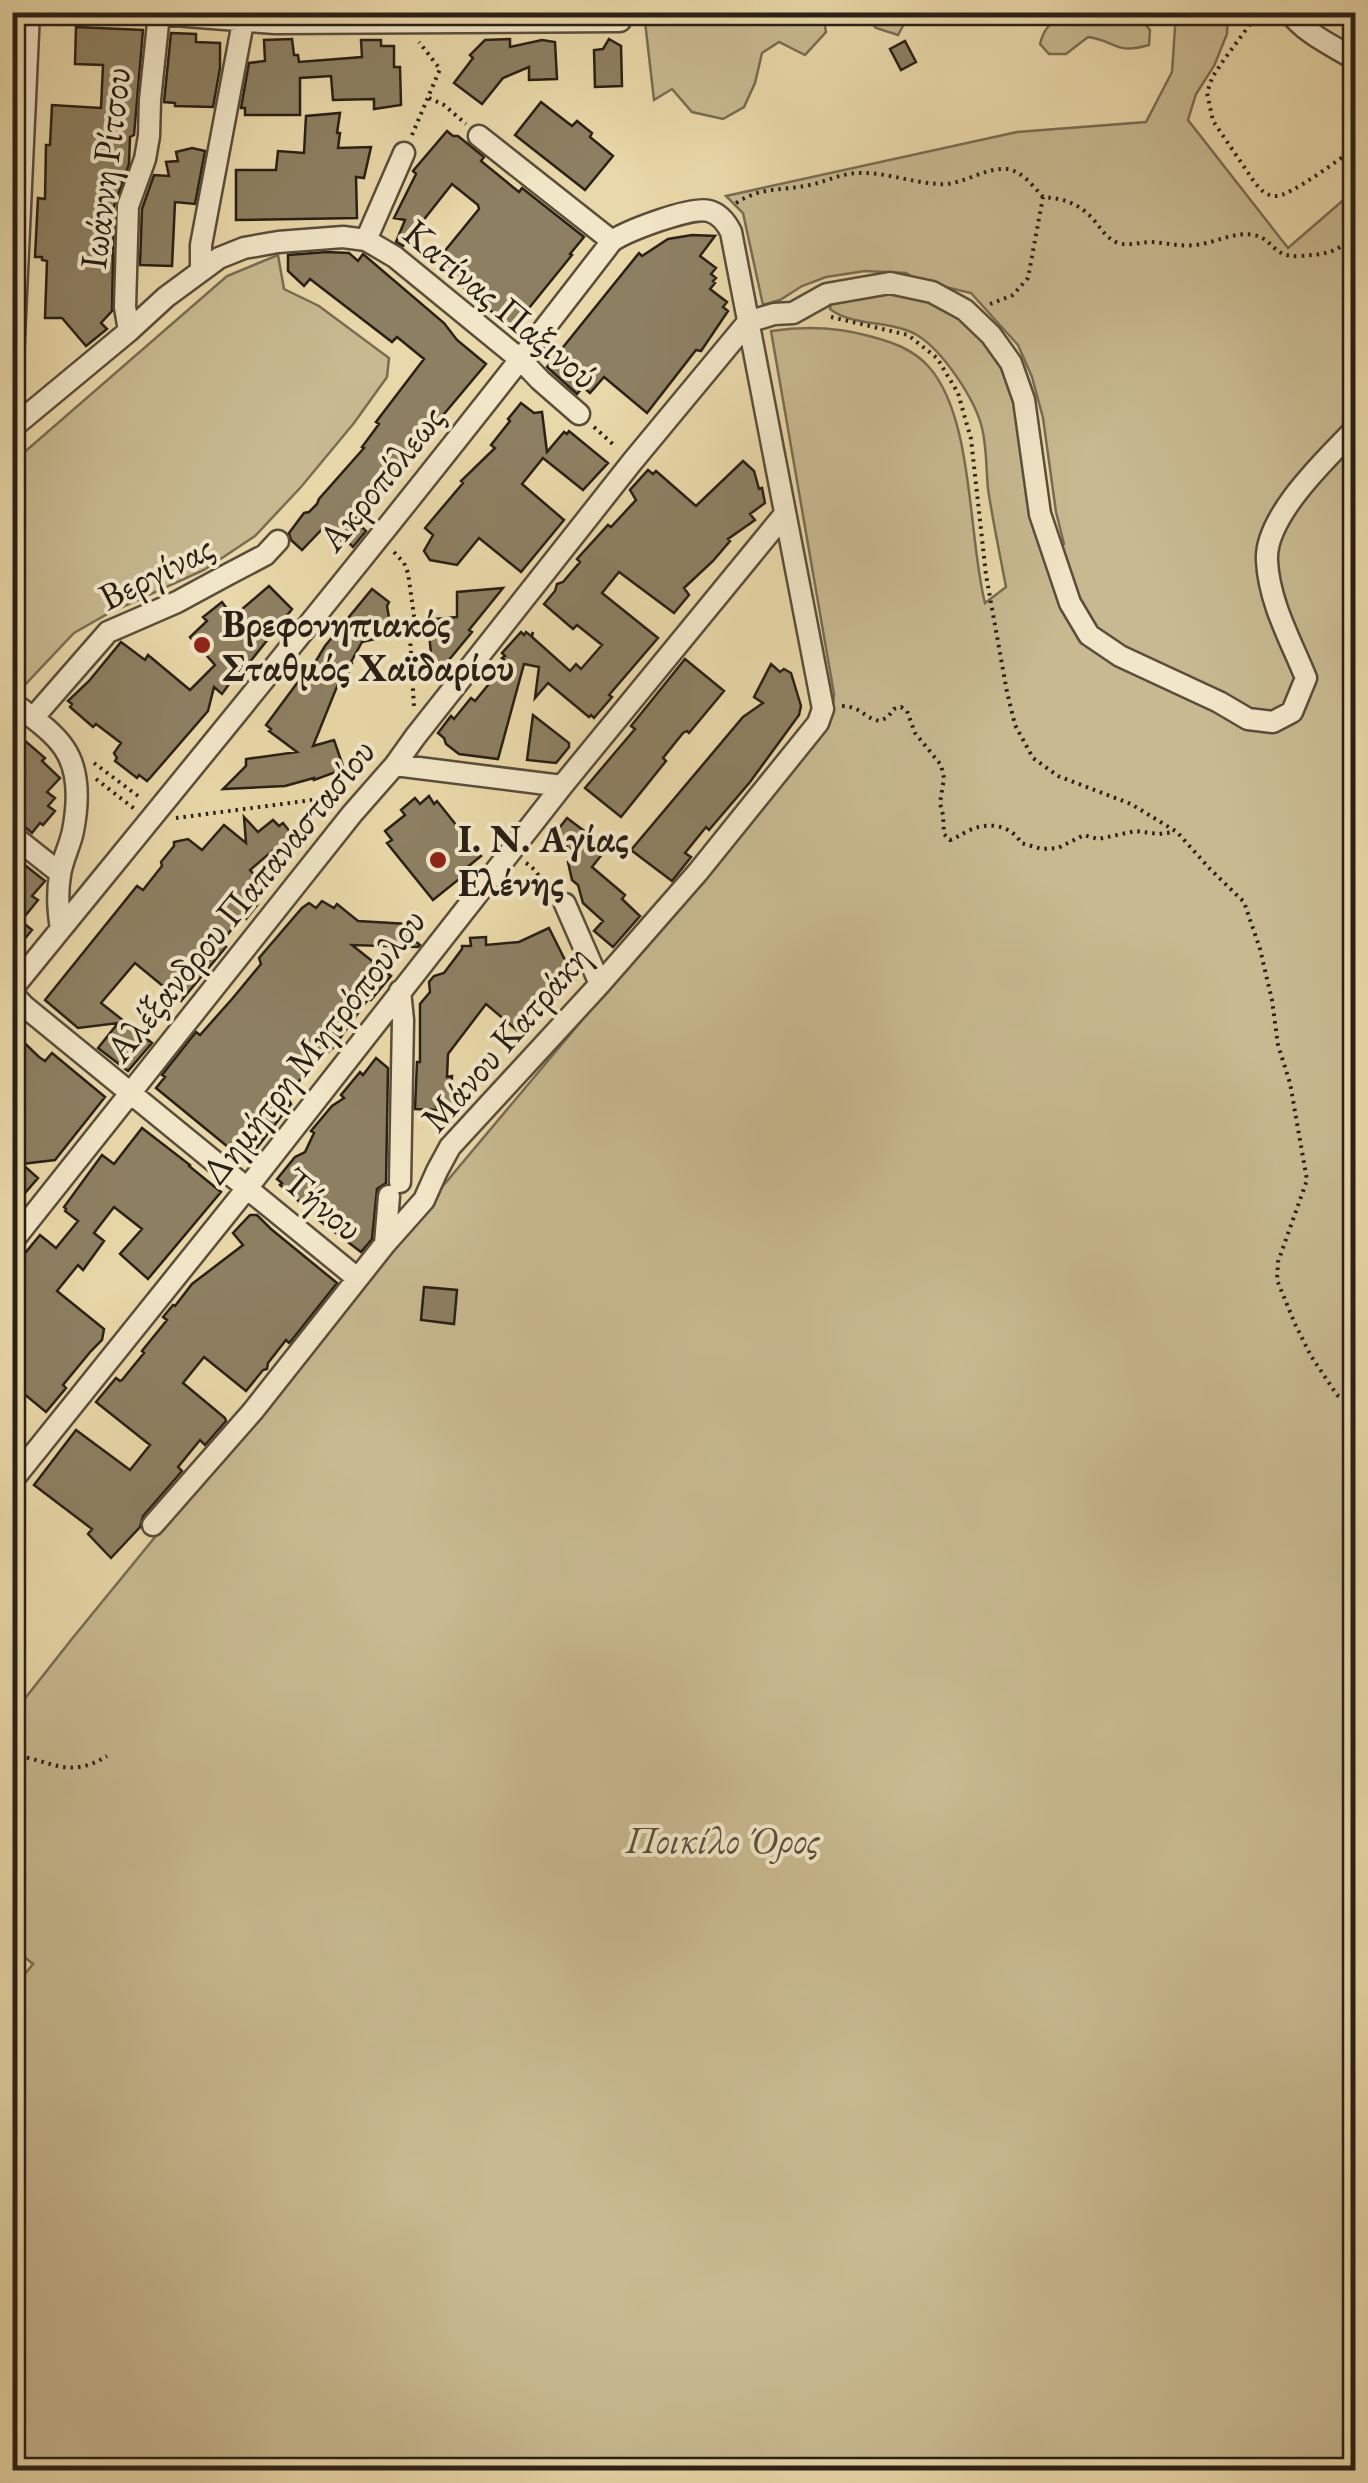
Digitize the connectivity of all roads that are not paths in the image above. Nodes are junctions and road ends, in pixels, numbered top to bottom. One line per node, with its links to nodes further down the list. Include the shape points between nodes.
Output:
1 (28, 12): 9 (street)
2 (1289, 12): 8 (street)
3 (150, 13): 7 (street); 16 (street, Ιωάννη Ρίτσου, via 149,136 128,206)
4 (275, 18): 5 (street); 7 (street)
5 (377, 18): 6 (street)
6 (620, 21)
7 (243, 22): 14 (street)
8 (1356, 60)
9 (18, 123): 18 (street)
10 (480, 136): 13 (street)
11 (404, 153): 12 (street)
12 (366, 240): 14 (street, Κατίνας Παξινού, via 244,248); 17 (street, Κατίνας Παξινού)
13 (612, 241): 15 (street, via 692,210 720,217 731,232); 17 (street, Ακροπόλεως)
14 (201, 270): 16 (street, Κατίνας Παξινού)
15 (748, 322): 22 (street, via 793,312 827,294 890,282 932,292 965,310 1012,364 1024,400 1040,514 1070,603 1089,635 1248,719 1273,722 1292,712 1306,678 1279,615 1269,544 1287,506); 23 (street); 27 (street, Αλέξανδρου Παπαναστασίου)
16 (130, 331): 21 (street, Κατίνας Παξινού)
17 (521, 360): 20 (street, Κατίνας Παξινού); 32 (street, Ακροπόλεως)
18 (13, 366): 19 (street)
19 (12, 380)
20 (579, 414)
21 (12, 428)
22 (1356, 428)
23 (784, 515): 28 (street, Δημήτρη Μητρόπουλου); 33 (street, Μάνου Κατράκη, via 823,709 818,723)
24 (278, 542): 26 (street, Βεργίνας, via 177,602 108,632)
25 (12, 702): 26 (street)
26 (33, 718): 30 (street, via 62,744 75,776 78,800)
27 (395, 765): 28 (street); 36 (street, Αλέξανδρου Παπαναστασίου)
28 (562, 786): 35 (street, Δημήτρη Μητρόπουλου)
29 (12, 835): 30 (street)
30 (60, 873): 32 (street)
31 (566, 904): 33 (street)
32 (61, 929): 34 (street, Ακροπόλεως)
33 (600, 984): 39 (street, Μάνου Κατράκη, via 450,1148 424,1200)
34 (12, 991): 36 (street, Τήνου)
35 (400, 991): 37 (street, Δημήτρη Μητρόπουλου); 39 (street, via 394,1189)
36 (131, 1092): 37 (street, Τήνου); 38 (street, Αλέξανδρου Παπαναστασίου)
37 (248, 1187): 40 (street, Τήνου); 41 (street, Δημήτρη Μητρόπουλου)
38 (12, 1242)
39 (385, 1244): 40 (street, Μάνου Κατράκη)
40 (358, 1278): 42 (street, Μάνου Κατράκη)
41 (12, 1481)
42 (153, 1525)

